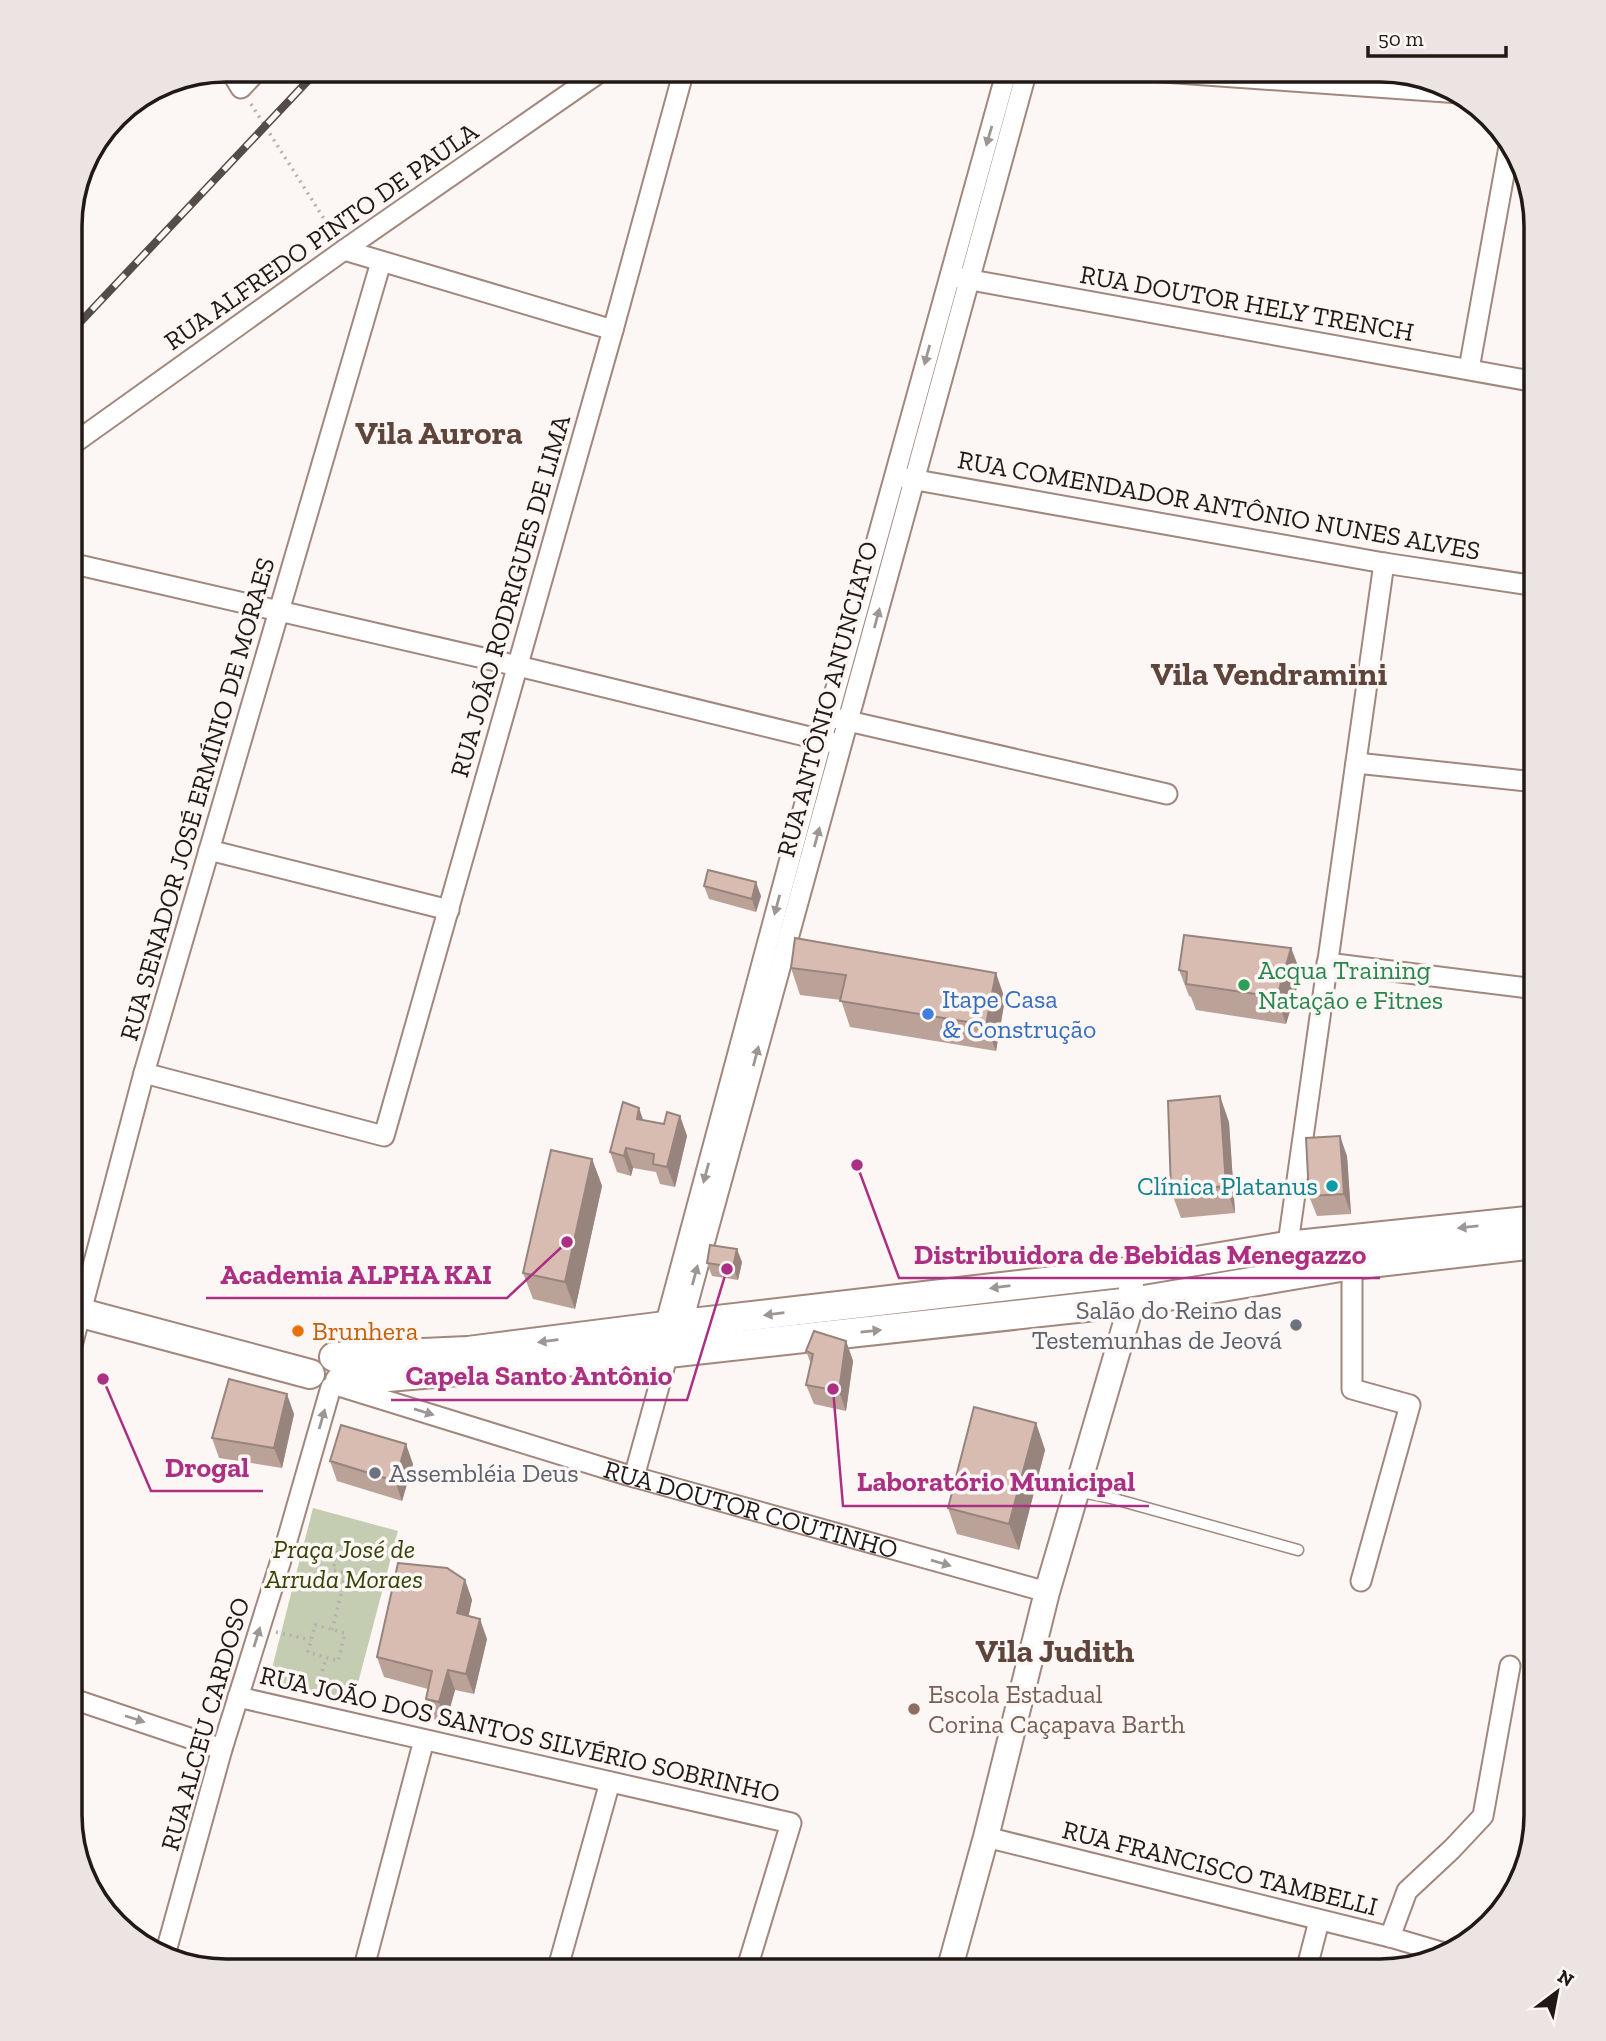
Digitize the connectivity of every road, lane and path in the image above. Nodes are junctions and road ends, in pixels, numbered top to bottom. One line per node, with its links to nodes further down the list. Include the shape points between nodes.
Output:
1 (238, 83): 8 (street)
2 (246, 83): 8 (street)
3 (584, 83): 11 (street, RUA ALFREDO PINTO DE PAULA)
4 (680, 83): 15 (street, RUA JOÃO RODRIGUES DE LIMA)
5 (1003, 83): 13 (street, RUA ANTÔNIO ANUNCIATO, one-way to 13)
6 (1023, 83): 14 (street, RUA ANTÔNIO ANUNCIATO)
7 (1319, 83): 9 (street)
8 (241, 88): 11 (path)
9 (1428, 91)
10 (1507, 159): 16 (street)
11 (344, 250): 12 (street); 20 (street, RUA ALFREDO PINTO DE PAULA)
12 (381, 262): 15 (street); 26 (street, RUA SENADOR JOSÉ ERMÍNIO DE MORAES)
13 (948, 276): 14 (street, RUA DOUTOR HELY TRENCH); 18 (street, RUA ANTÔNIO ANUNCIATO, one-way to 18)
14 (970, 281): 16 (street, RUA DOUTOR HELY TRENCH); 19 (street, RUA ANTÔNIO ANUNCIATO)
15 (613, 330): 27 (street, RUA JOÃO RODRIGUES DE LIMA)
16 (1469, 369): 17 (street, RUA DOUTOR HELY TRENCH)
17 (1524, 380)
18 (910, 415): 19 (street); 21 (street, RUA ANTÔNIO ANUNCIATO)
19 (932, 421): 22 (street, RUA ANTÔNIO ANUNCIATO)
20 (83, 437)
21 (894, 476): 22 (street, RUA COMENDADOR ANTÔNIO NUNES ALVES); 28 (street, RUA ANTÔNIO ANUNCIATO)
22 (915, 479): 23 (street, RUA COMENDADOR ANTÔNIO NUNES ALVES); 29 (street, RUA ANTÔNIO ANUNCIATO, one-way to 22)
23 (1384, 563): 25 (street, RUA COMENDADOR ANTÔNIO NUNES ALVES); 32 (street)
24 (83, 566): 26 (street)
25 (1524, 584)
26 (279, 610): 27 (street); 35 (street, RUA SENADOR JOSÉ ERMÍNIO DE MORAES)
27 (518, 666): 30 (street); 36 (street, RUA JOÃO RODRIGUES DE LIMA)
28 (828, 717): 29 (street); 30 (street, RUA ANTÔNIO ANUNCIATO)
29 (849, 722): 31 (street, RUA ANTÔNIO ANUNCIATO); 34 (street)
30 (822, 740): 31 (street); 38 (street, RUA ANTÔNIO ANUNCIATO, one-way to 38)
31 (842, 745): 38 (street, RUA ANTÔNIO ANUNCIATO, one-way to 31)
32 (1356, 762): 33 (street); 37 (street)
33 (1524, 781)
34 (1167, 794)
35 (209, 850): 36 (street); 40 (street, RUA SENADOR JOSÉ ERMÍNIO DE MORAES)
36 (449, 910): 40 (street, RUA JOÃO RODRIGUES DE LIMA, via 384,1136)
37 (1327, 962): 39 (street); 43 (street)
38 (768, 977): 52 (street, RUA ANTÔNIO ANUNCIATO)
39 (1524, 987)
40 (144, 1073): 47 (street, RUA SENADOR JOSÉ ERMÍNIO DE MORAES)
41 (1524, 1221): 43 (main road, one-way to 43)
42 (1524, 1245): 44 (main road)
43 (1287, 1246): 45 (main road); 46 (street)
44 (1352, 1265): 46 (main road); 60 (street, via 1352,1389 1410,1405)
45 (1130, 1272): 48 (main road, one-way to 48); 49 (street)
46 (1283, 1276): 49 (main road)
47 (82, 1289)
48 (906, 1298): 51 (main road); 52 (main road, one-way to 52)
49 (1132, 1303): 51 (main road); 55 (street)
50 (82, 1313): 53 (main road, RUA DOUTOR COUTINHO)
51 (909, 1326): 52 (main road, one-way to 51)
52 (672, 1336): 53 (main road, via 468,1351); 54 (street, RUA ANTÔNIO ANUNCIATO)
53 (330, 1377): 54 (street, RUA DOUTOR COUTINHO, one-way to 54); 56 (street, RUA ALCEU CARDOSO, one-way to 53)
54 (634, 1477): 61 (street, RUA DOUTOR COUTINHO, one-way to 61)
55 (1076, 1491): 57 (lane); 61 (street)
56 (286, 1544): 58 (path); 62 (street, RUA ALCEU CARDOSO)
57 (1298, 1550)
58 (336, 1557): 59 (path, via 333,1570); 59 (path, via 340,1542 372,1551 365,1578)
59 (347, 1573): 63 (path)
60 (1361, 1581)
61 (1047, 1592): 73 (street)
62 (260, 1628): 64 (path); 67 (street, RUA ALCEU CARDOSO, one-way to 62)
63 (332, 1630): 64 (path, via 315,1625); 65 (path, via 345,1633 338,1661)
64 (311, 1640): 65 (path, via 308,1652)
65 (326, 1657): 69 (path)
66 (1510, 1666): 75 (street, via 1483,1816 1408,1891)
67 (238, 1697): 69 (street, RUA JOÃO DOS SANTOS SILVÉRIO SOBRINHO); 71 (street, RUA ALCEU CARDOSO)
68 (82, 1702): 71 (street, one-way to 71)
69 (310, 1714): 70 (street, RUA JOÃO DOS SANTOS SILVÉRIO SOBRINHO)
70 (424, 1740): 72 (street, RUA JOÃO DOS SANTOS SILVÉRIO SOBRINHO); 78 (street)
71 (222, 1749): 76 (street, RUA ALCEU CARDOSO)
72 (610, 1782): 79 (street); 80 (street, RUA JOÃO DOS SANTOS SILVÉRIO SOBRINHO, via 791,1823)
73 (986, 1837): 74 (street, RUA FRANCISCO TAMBELLI); 81 (street)
74 (1319, 1921): 75 (street, RUA FRANCISCO TAMBELLI); 82 (street)
75 (1390, 1937): 77 (street, RUA FRANCISCO TAMBELLI)
76 (167, 1946)
77 (1431, 1949)
78 (366, 1959)
79 (559, 1959)
80 (750, 1959)
81 (952, 1959)
82 (1309, 1959)

